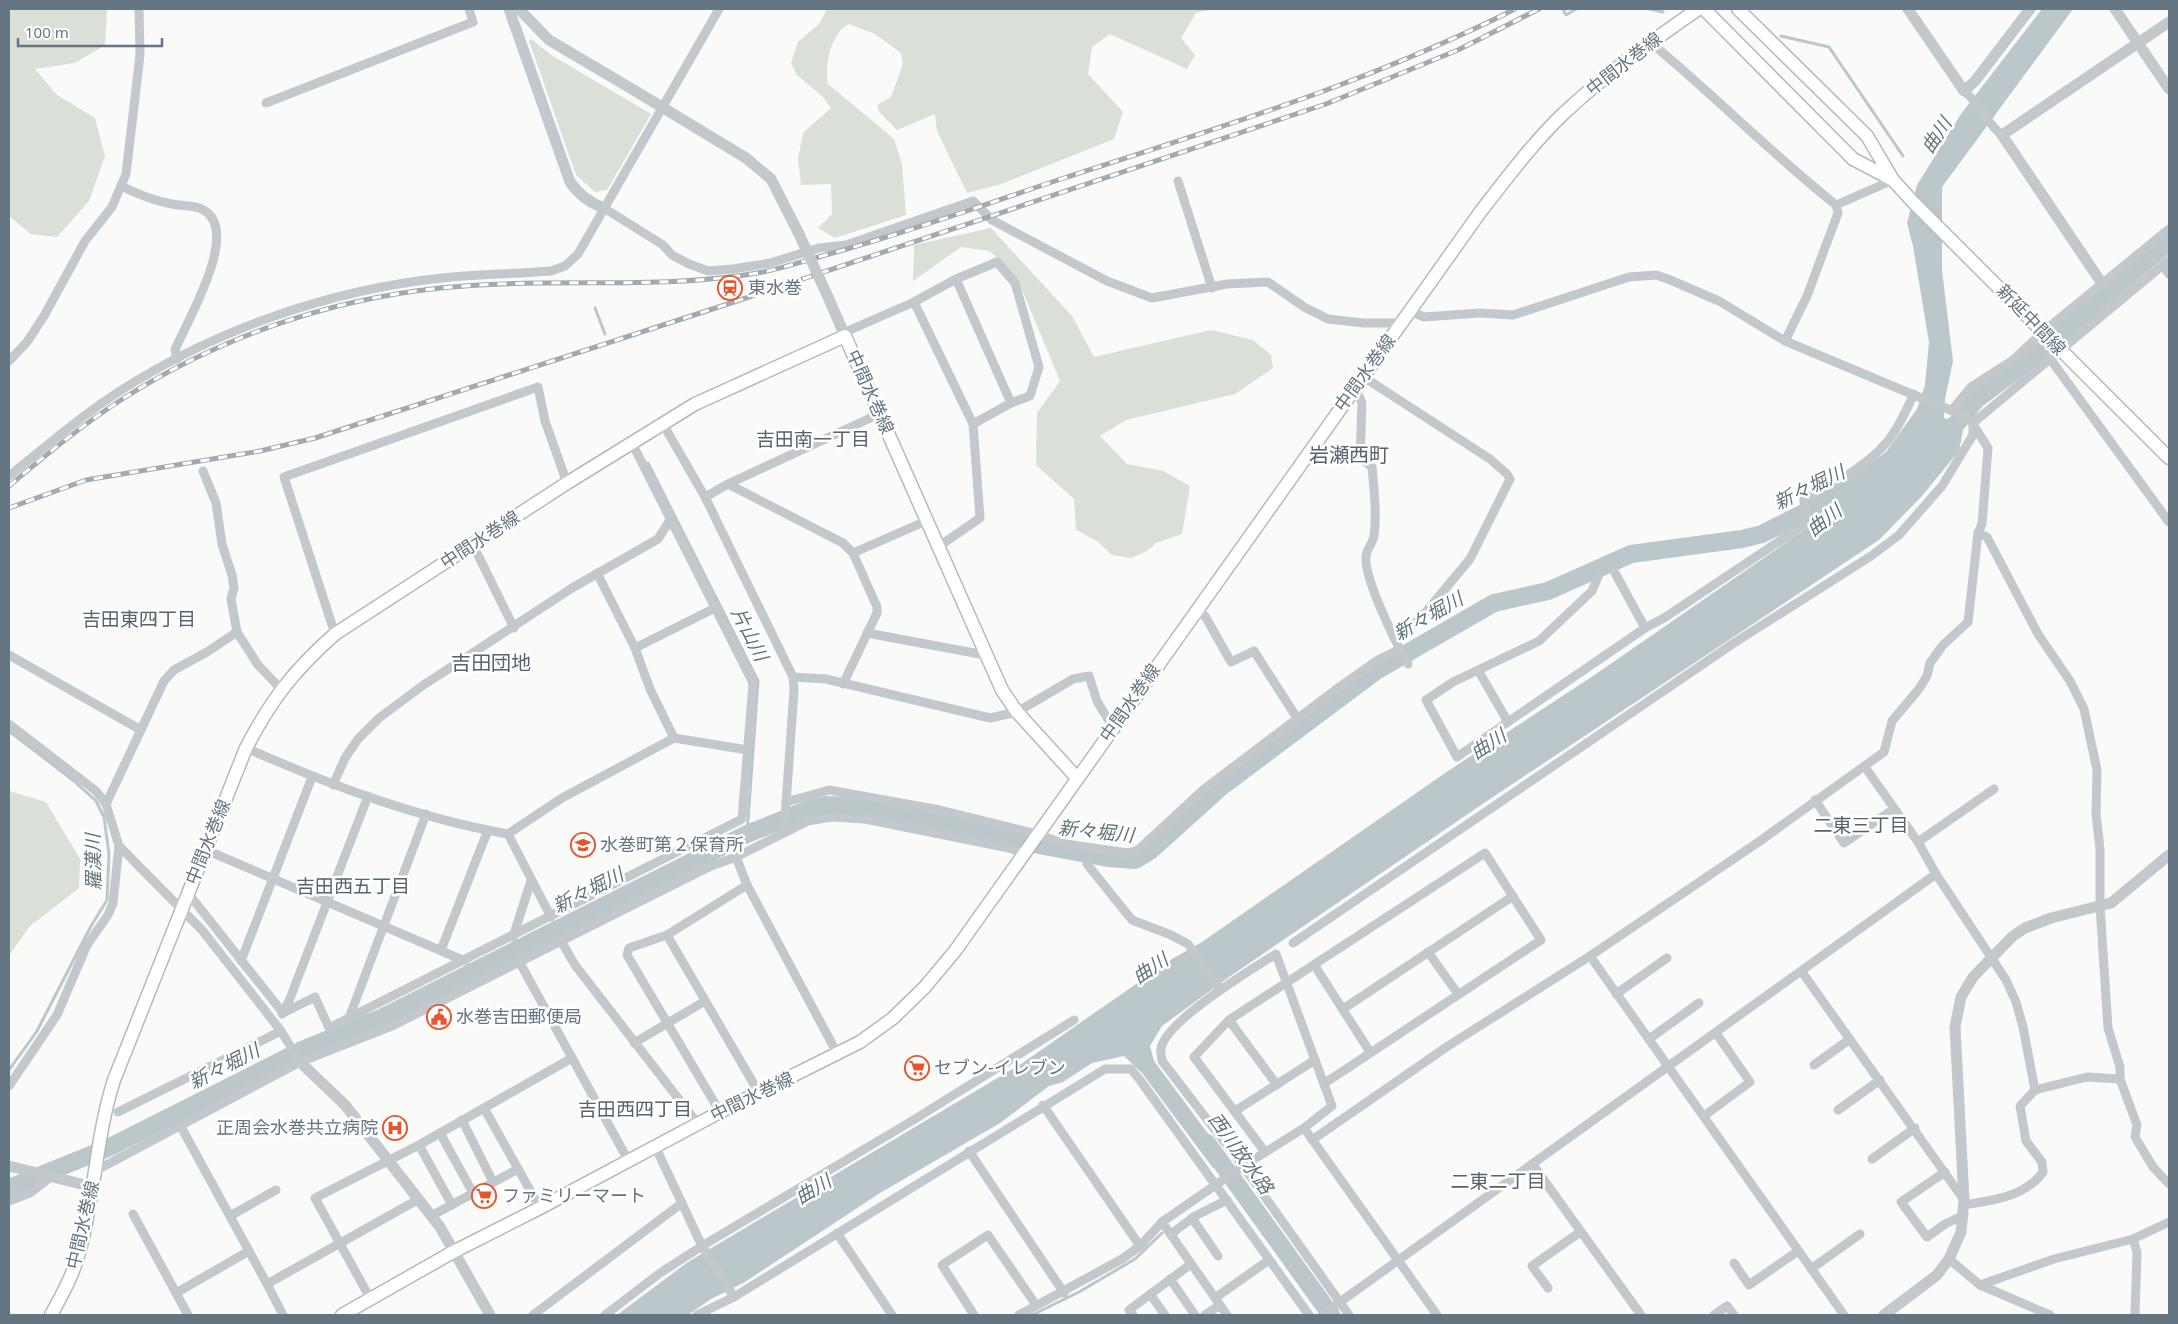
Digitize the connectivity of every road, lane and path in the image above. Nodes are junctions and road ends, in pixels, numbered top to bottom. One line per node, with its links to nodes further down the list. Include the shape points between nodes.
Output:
1 (139, 9): 21 (street, via 139,65 130,149)
2 (469, 9): 17 (street, via 473,22)
3 (509, 9): 23 (street, via 570,182 593,204)
4 (519, 9): 34 (street, bridge, via 549,40 746,158 771,179)
5 (719, 9): 23 (street)
6 (1698, 9): 13 (main road, 中間水巻線)
7 (1704, 9): 19 (main road, 新延中間線, via 1853,160)
8 (1738, 9): 19 (main road, 新延中間線, via 1868,136)
9 (1908, 9): 16 (street)
10 (2030, 9): 16 (street)
11 (2115, 9): 14 (street)
12 (2169, 22): 14 (street)
13 (1650, 42): 22 (street, via 1717,99 1788,167); 31 (main road, 中間水巻線, via 1594,86 1536,142 1481,211)
14 (2138, 43): 15 (street); 18 (street)
15 (2169, 89)
16 (1968, 94): 18 (street, via 1992,128)
17 (266, 103)
18 (2002, 135): 28 (street)
19 (1892, 180): 22 (street); 33 (main road, 新延中間線)
20 (1178, 182): 29 (street)
21 (121, 186): 37 (street, via 170,204 199,208 208,214 215,227 216,252 176,350); 39 (street, via 112,207 85,241 27,342)
22 (1836, 205): 35 (street, via 1838,213 1807,296)
23 (604, 208): 29 (street, via 664,245 672,255 708,271 770,263 819,248 846,245 973,201 992,220 1136,293 1152,298); 37 (street, via 578,254 565,266 551,271 442,278 340,297 250,326)
24 (2169, 229): 28 (street)
25 (2166, 263): 26 (street); 36 (street)
26 (2169, 274)
27 (956, 279): 30 (street); 43 (street); 43 (street, via 997,262 1015,283 1039,367 1030,396)
28 (2103, 285): 33 (street)
29 (1212, 288): 32 (street, via 1268,282 1304,307 1328,318 1364,323)
30 (914, 302): 34 (street); 48 (street)
31 (1410, 311): 32 (main road, 中間水巻線); 35 (street, via 1424,317 1480,313 1513,315 1616,280 1656,275 1719,302)
32 (1401, 323): 40 (main road, 中間水巻線)
33 (2045, 333): 36 (main road, 新延中間線); 44 (street, via 2013,360 1971,387)
34 (844, 334): 45 (main road, 中間水巻線); 47 (main road, 中間水巻線, via 695,404)
35 (1785, 341): 42 (street)
36 (2058, 348): 38 (street); 50 (main road, 新延中間線)
37 (177, 359): 52 (street, via 119,391)
38 (2050, 360): 46 (street); 58 (street)
39 (9, 361)
40 (1362, 376): 41 (main road, 中間水巻線); 73 (street, via 1490,459 1510,479 1470,559 1421,618)
41 (1352, 390): 67 (main road, 中間水巻線); 73 (street, via 1362,403 1360,458 1372,467 1374,485 1374,535 1366,556 1367,567)
42 (1914, 394): 44 (street); 69 (street, via 1888,442 1868,461 1804,499 1804,524)
43 (1011, 403): 48 (street)
44 (1952, 410): 46 (street)
45 (879, 414): 54 (street); 57 (main road, 中間水巻線)
46 (1971, 420): 59 (street, via 1988,448 1982,524); 128 (street, via 1973,435 1942,486 1916,518 1878,551 1734,643)
47 (663, 424): 49 (main road, 中間水巻線); 55 (street)
48 (972, 424): 61 (street, via 980,518)
49 (632, 443): 53 (main road, 中間水巻線); 56 (street)
50 (2169, 458)
51 (203, 471): 70 (street, via 216,504 222,544 232,575 234,588 231,599)
52 (9, 476)
53 (567, 483): 60 (main road, 中間水巻線); 72 (street, via 545,421 538,387 284,478)
54 (728, 484): 55 (street); 62 (street, via 843,543)
55 (704, 497): 80 (street)
56 (670, 520): 64 (street, via 658,539); 66 (street)
57 (926, 521): 61 (main road, 中間水巻線); 62 (street)
58 (2169, 522)
59 (1978, 533): 92 (street, via 1968,622 1943,645 1930,663 1919,689 1892,721 1884,752); 121 (street, via 1987,537 2038,634 2084,708 2097,770)
60 (473, 545): 68 (street); 72 (main road, 中間水巻線)
61 (938, 547): 76 (main road, 中間水巻線)
62 (853, 553): 71 (street, via 877,607)
63 (1614, 571): 69 (street)
64 (597, 573): 68 (street); 74 (street)
65 (1598, 577): 79 (street, via 1592,591 1539,641)
66 (715, 608): 74 (street); 91 (street, via 753,683)
67 (1195, 612): 84 (street, via 1205,616 1230,662 1254,651); 87 (main road, 中間水巻線)
68 (514, 628): 95 (street, via 422,686 379,718 358,739)
69 (1645, 628): 85 (street)
70 (236, 632): 82 (street, via 258,665); 88 (street, via 174,670 164,681)
71 (867, 633): 76 (street); 81 (street)
72 (335, 634): 82 (main road, 中間水巻線)
73 (1396, 639): 75 (street)
74 (636, 648): 89 (street, via 650,689)
75 (1400, 649): 78 (street); 84 (street, via 1378,660)
76 (985, 655): 83 (main road, 中間水巻線, via 1002,690)
77 (9, 656): 88 (street)
78 (1408, 664)
79 (1478, 670): 85 (street); 85 (street, via 1426,700 1458,757)
80 (793, 677): 81 (street, via 826,679); 99 (street)
81 (843, 684): 83 (street, via 990,718)
82 (280, 689): 90 (main road, 中間水巻線)
83 (1018, 712): 87 (street, via 1072,679 1089,676 1097,701); 94 (main road, 中間水巻線)
84 (1297, 718): 106 (street, via 1204,789 1138,850 1128,854 1065,844)
85 (1508, 722)
86 (9, 724): 100 (street, via 96,791)
87 (1113, 728): 94 (main road, 中間水巻線)
88 (141, 730): 100 (street)
89 (674, 738): 91 (street); 105 (street, via 562,798)
90 (246, 748): 93 (street); 109 (main road, 中間水巻線)
91 (748, 750): 123 (street, via 742,819)
92 (1865, 767): 98 (street); 101 (street)
93 (312, 777): 95 (street); 115 (street)
94 (1077, 778): 106 (main road, 中間水巻線)
95 (333, 785): 97 (street)
96 (1994, 789): 107 (street)
97 (368, 796): 102 (street); 120 (street)
98 (1815, 800): 101 (street, via 1844,843); 131 (street)
99 (786, 802): 104 (street); 106 (street, via 829,790 940,810)
100 (106, 804): 108 (street)
101 (1894, 809): 107 (street)
102 (426, 814): 103 (street); 124 (street)
103 (488, 830): 105 (street); 129 (street)
104 (784, 832): 110 (street, via 808,821 832,817 856,819); 112 (street)
105 (508, 834): 116 (street)
106 (1038, 834): 110 (main road, 中間水巻線)
107 (1918, 842): 114 (street)
108 (119, 846): 122 (street); 168 (street, via 113,903 108,915 87,945 57,1015)
109 (206, 850): 115 (street); 118 (main road, 中間水巻線)
110 (1023, 853): 158 (main road, 中間水巻線, via 956,951 924,988 892,1019)
111 (2169, 854): 121 (street, via 2121,897)
112 (736, 857): 117 (street); 127 (street, via 711,866)
113 (1087, 864): 140 (street, via 1132,920 1188,944)
114 (1936, 874): 133 (street); 138 (street)
115 (272, 878): 120 (street); 134 (street)
116 (531, 881): 123 (street); 126 (street)
117 (747, 885): 125 (street); 158 (street)
118 (188, 893): 122 (main road, 中間水巻線); 134 (street)
119 (1513, 896): 130 (street); 137 (street, via 1485,853); 141 (street, via 1541,940)
120 (328, 902): 124 (street); 146 (street)
121 (2100, 906): 133 (street, via 2025,928); 164 (street, via 2108,1028 2120,1067)
122 (182, 911): 150 (street, via 202,930); 194 (main road, 中間水巻線, via 117,1072 103,1122)
123 (551, 917): 126 (street)
124 (383, 925): 129 (street); 147 (street)
125 (667, 935): 143 (street); 151 (street, via 629,948 628,955)
126 (513, 936): 135 (street)
127 (561, 941): 136 (street); 156 (street, via 575,965)
128 (1293, 943)
129 (441, 950): 135 (street)
130 (1428, 952): 141 (street); 145 (street)
131 (1590, 956): 142 (street); 184 (street, via 1448,1046)
132 (1667, 958): 142 (street)
133 (1992, 958): 169 (street, via 2016,1002 2029,1048); 210 (street, via 1973,977 1956,1012)
134 (241, 961): 146 (street)
135 (465, 961): 147 (street)
136 (520, 962): 159 (street); 161 (street, via 392,1026)
137 (1314, 966): 139 (street); 145 (street)
138 (1802, 972): 153 (street); 155 (street)
139 (1288, 982): 140 (street, via 1276,954); 149 (street); 160 (street)
140 (1220, 989): 195 (street, via 1165,1040 1161,1049 1162,1061)
141 (1458, 994): 157 (street)
142 (1616, 994): 154 (street)
143 (706, 1001): 151 (street); 170 (street)
144 (1698, 1003): 154 (street)
145 (1343, 1009): 157 (street)
146 (283, 1013): 147 (street, via 315,997 330,1028); 150 (street)
147 (349, 1018)
148 (1074, 1020): 225 (street)
149 (1229, 1020): 167 (street); 174 (street, via 1194,1057)
150 (274, 1022): 152 (street)
151 (668, 1023): 156 (street); 176 (street)
152 (281, 1030): 161 (street); 175 (street)
153 (1716, 1033): 163 (street); 177 (street, via 1750,1082)
154 (1649, 1039): 163 (street)
155 (1850, 1039): 162 (street); 165 (street)
156 (634, 1043): 179 (street)
157 (1370, 1052): 166 (street)
158 (838, 1055): 170 (main road, 中間水巻線)
159 (572, 1058): 172 (street); 191 (street)
160 (1315, 1060): 166 (street); 167 (street)
161 (300, 1062): 180 (street); 190 (street, via 340,1100)
162 (1814, 1065)
163 (1670, 1067): 177 (street); 192 (street)
164 (2120, 1079): 169 (street, via 2087,1078); 201 (street, via 2137,1125 2135,1137 2153,1167)
165 (1880, 1080): 173 (street); 182 (street)
166 (1325, 1083): 181 (street, via 1332,1106)
167 (1277, 1085): 174 (street)
168 (9, 1086)
169 (2035, 1090): 210 (street, via 2020,1106 2026,1141 2042,1162 2044,1172 2017,1193)
170 (759, 1093): 176 (main road, 中間水巻線)
171 (1044, 1105): 187 (street); 200 (street, via 1105,1069 1131,1069); 224 (street)
172 (484, 1108): 178 (street); 196 (street)
173 (1838, 1110)
174 (1235, 1111): 188 (street)
175 (118, 1112)
176 (720, 1112): 179 (main road, 中間水巻線)
177 (1704, 1116): 227 (street)
178 (462, 1120): 183 (street); 199 (street)
179 (698, 1124): 186 (main road, 中間水巻線)
180 (180, 1125): 194 (street); 213 (street)
181 (1304, 1128): 184 (street); 188 (street)
182 (1915, 1128): 189 (street); 197 (street)
183 (440, 1133): 185 (street); 204 (street)
184 (1312, 1140): 232 (street)
185 (418, 1145): 190 (street); 209 (street)
186 (655, 1146): 191 (main road, 中間水巻線); 208 (street)
187 (969, 1151): 219 (street); 241 (street)
188 (1265, 1152): 195 (street)
189 (1872, 1159)
190 (388, 1160): 205 (street); 223 (street, via 316,1198)
191 (628, 1160): 211 (main road, 中間水巻線)
192 (1533, 1165): 218 (street); 232 (street)
193 (9, 1166): 198 (street)
194 (96, 1166): 202 (main road, 中間水巻線)
195 (1241, 1167): 200 (street); 246 (street)
196 (518, 1168): 199 (street); 211 (street)
197 (1945, 1172): 210 (street); 210 (street, via 1900,1202 1927,1237)
198 (51, 1177): 202 (street); 207 (street, via 30,1193)
199 (493, 1182): 204 (street)
200 (1219, 1182): 206 (street); 216 (street)
201 (2169, 1184)
202 (93, 1187): 248 (main road, 中間水巻線, via 79,1254 70,1281)
203 (276, 1190): 213 (street)
204 (473, 1193): 209 (street)
205 (418, 1199): 214 (street); 223 (street)
206 (1227, 1200): 215 (street); 231 (street)
207 (9, 1201)
208 (682, 1203): 225 (street); 253 (street)
209 (452, 1205): 214 (street)
210 (1964, 1207): 230 (street, via 1961,1232)
211 (540, 1208): 228 (main road, 中間水巻線)
212 (133, 1214): 240 (street)
213 (230, 1216): 226 (street)
214 (431, 1216): 228 (street)
215 (1192, 1218): 220 (street); 229 (street)
216 (1162, 1222): 220 (street); 224 (street)
217 (2169, 1222): 222 (street)
218 (1580, 1232): 239 (street, via 1532,1266); 268 (street)
219 (837, 1233): 242 (street); 256 (street)
220 (1171, 1234): 234 (street)
221 (1860, 1234): 235 (street)
222 (2133, 1239): 238 (street, via 2054,1259); 274 (street, via 2137,1252)
223 (340, 1243): 237 (street); 244 (street)
224 (1140, 1246): 241 (street)
225 (704, 1249): 242 (street); 254 (street, via 660,1273)
226 (248, 1251): 237 (street); 240 (street)
227 (1798, 1251): 233 (street, via 1748,1284); 235 (street)
228 (453, 1252): 244 (main road, 中間水巻線); 252 (street)
229 (1218, 1256)
230 (1949, 1258): 238 (street); 272 (street, via 1924,1287)
231 (1269, 1260): 245 (street); 264 (street)
232 (1398, 1261): 246 (street); 267 (street)
233 (1734, 1263)
234 (1191, 1264): 236 (street); 245 (street)
235 (1811, 1269): 271 (street)
236 (1170, 1279): 243 (street); 261 (street)
237 (267, 1284): 250 (street)
238 (1980, 1286): 273 (street)
239 (1548, 1288)
240 (176, 1293): 249 (street)
241 (1064, 1293): 247 (street)
242 (732, 1294): 255 (street)
243 (1150, 1294): 259 (street, via 1129,1310); 260 (street)
244 (371, 1300): 251 (main road, 中間水巻線)
245 (1217, 1301): 262 (street); 263 (street)
246 (1338, 1304): 265 (street); 266 (street)
247 (1036, 1305): 257 (street, via 988,1235 942,1265); 258 (street)
248 (51, 1315)
249 (188, 1315)
250 (283, 1315)
251 (342, 1315)
252 (490, 1315)
253 (533, 1315)
254 (605, 1315)
255 (697, 1315)
256 (892, 1315)
257 (974, 1315)
258 (1022, 1315)
259 (1133, 1315)
260 (1164, 1315)
261 (1195, 1315)
262 (1205, 1315)
263 (1227, 1315)
264 (1308, 1315)
265 (1322, 1315)
266 (1349, 1315)
267 (1437, 1315)
268 (1641, 1315)
269 (1714, 1315): 270 (street, via 1727,1306)
270 (1734, 1315)
271 (1844, 1315)
272 (1884, 1315)
273 (2050, 1315)
274 (2134, 1315)

